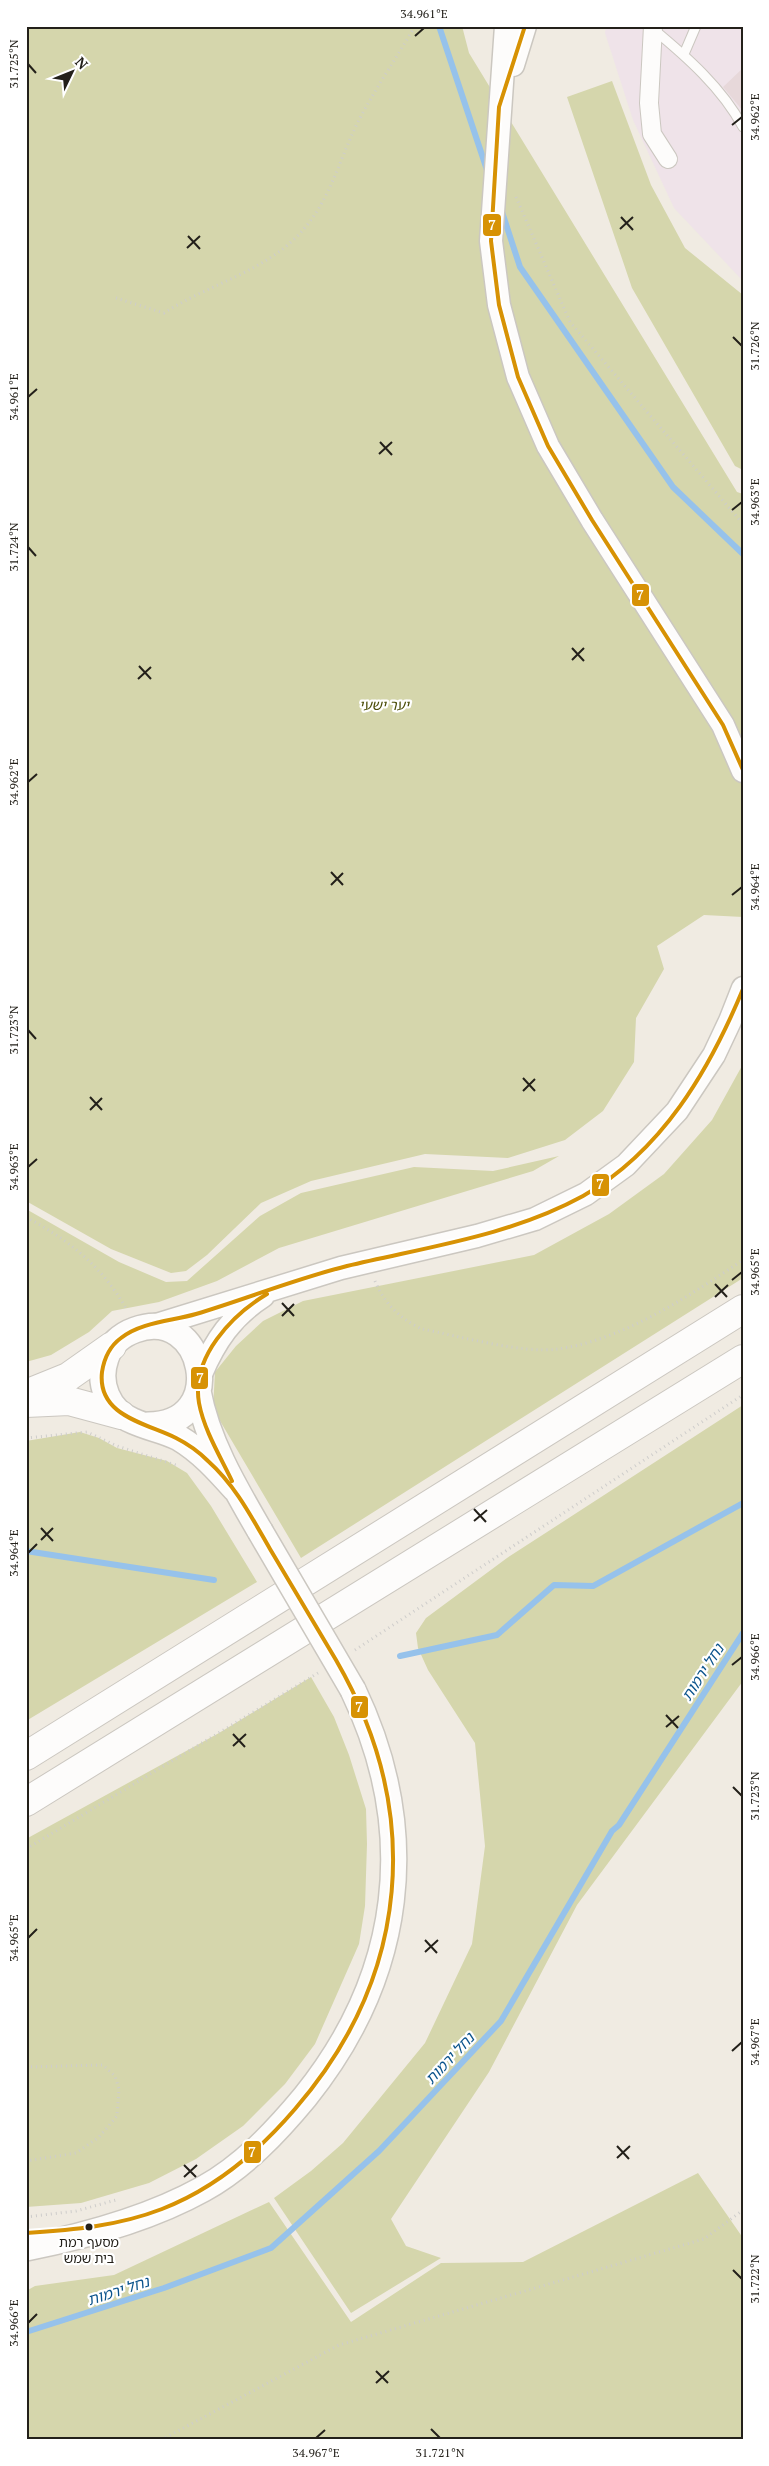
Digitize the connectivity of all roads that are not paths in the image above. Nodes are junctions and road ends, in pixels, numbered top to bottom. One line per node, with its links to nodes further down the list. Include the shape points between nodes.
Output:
1 (506, 26): 6 (street)
2 (525, 26): 6 (street)
3 (696, 26): 5 (lane)
4 (653, 28): 5 (lane); 8 (street, via 649,103 652,134)
5 (684, 54): 7 (lane, via 731,105)
6 (499, 107): 9 (street, via 491,241 499,305 518,377 548,446 718,717)
7 (743, 127)
8 (668, 159)
9 (743, 771)
10 (743, 988): 11 (street, via 730,1021 694,1087 662,1129 626,1165 586,1194 535,1219)
11 (282, 1287): 13 (street); 16 (street, via 250,1305 228,1326 210,1353)
12 (743, 1309): 22 (highway)
13 (142, 1328): 14 (main road, via 120,1338); 16 (main road, via 172,1331 187,1342 196,1356)
14 (112, 1346): 17 (highway, via 68,1377); 19 (main road, via 103,1366 102,1382 110,1403)
15 (743, 1359): 23 (highway)
16 (200, 1382): 20 (main road, via 190,1407 182,1415 166,1423); 21 (main road, via 205,1421)
17 (26, 1394)
18 (26, 1403): 19 (highway, via 70,1401)
19 (121, 1415): 20 (main road)
20 (148, 1425): 21 (main road, via 189,1445)
21 (235, 1489): 24 (main road, bridge, via 368,1721 379,1754 394,1830 391,1910 368,1995 352,2029 290,2115 264,2142 204,2188 144,2216)
22 (26, 1756)
23 (26, 1802)
24 (116, 2224): 25 (main road); 26 (main road)
25 (26, 2233)
26 (62, 2240): 27 (main road); 28 (main road)
27 (26, 2248)
28 (26, 2253)

